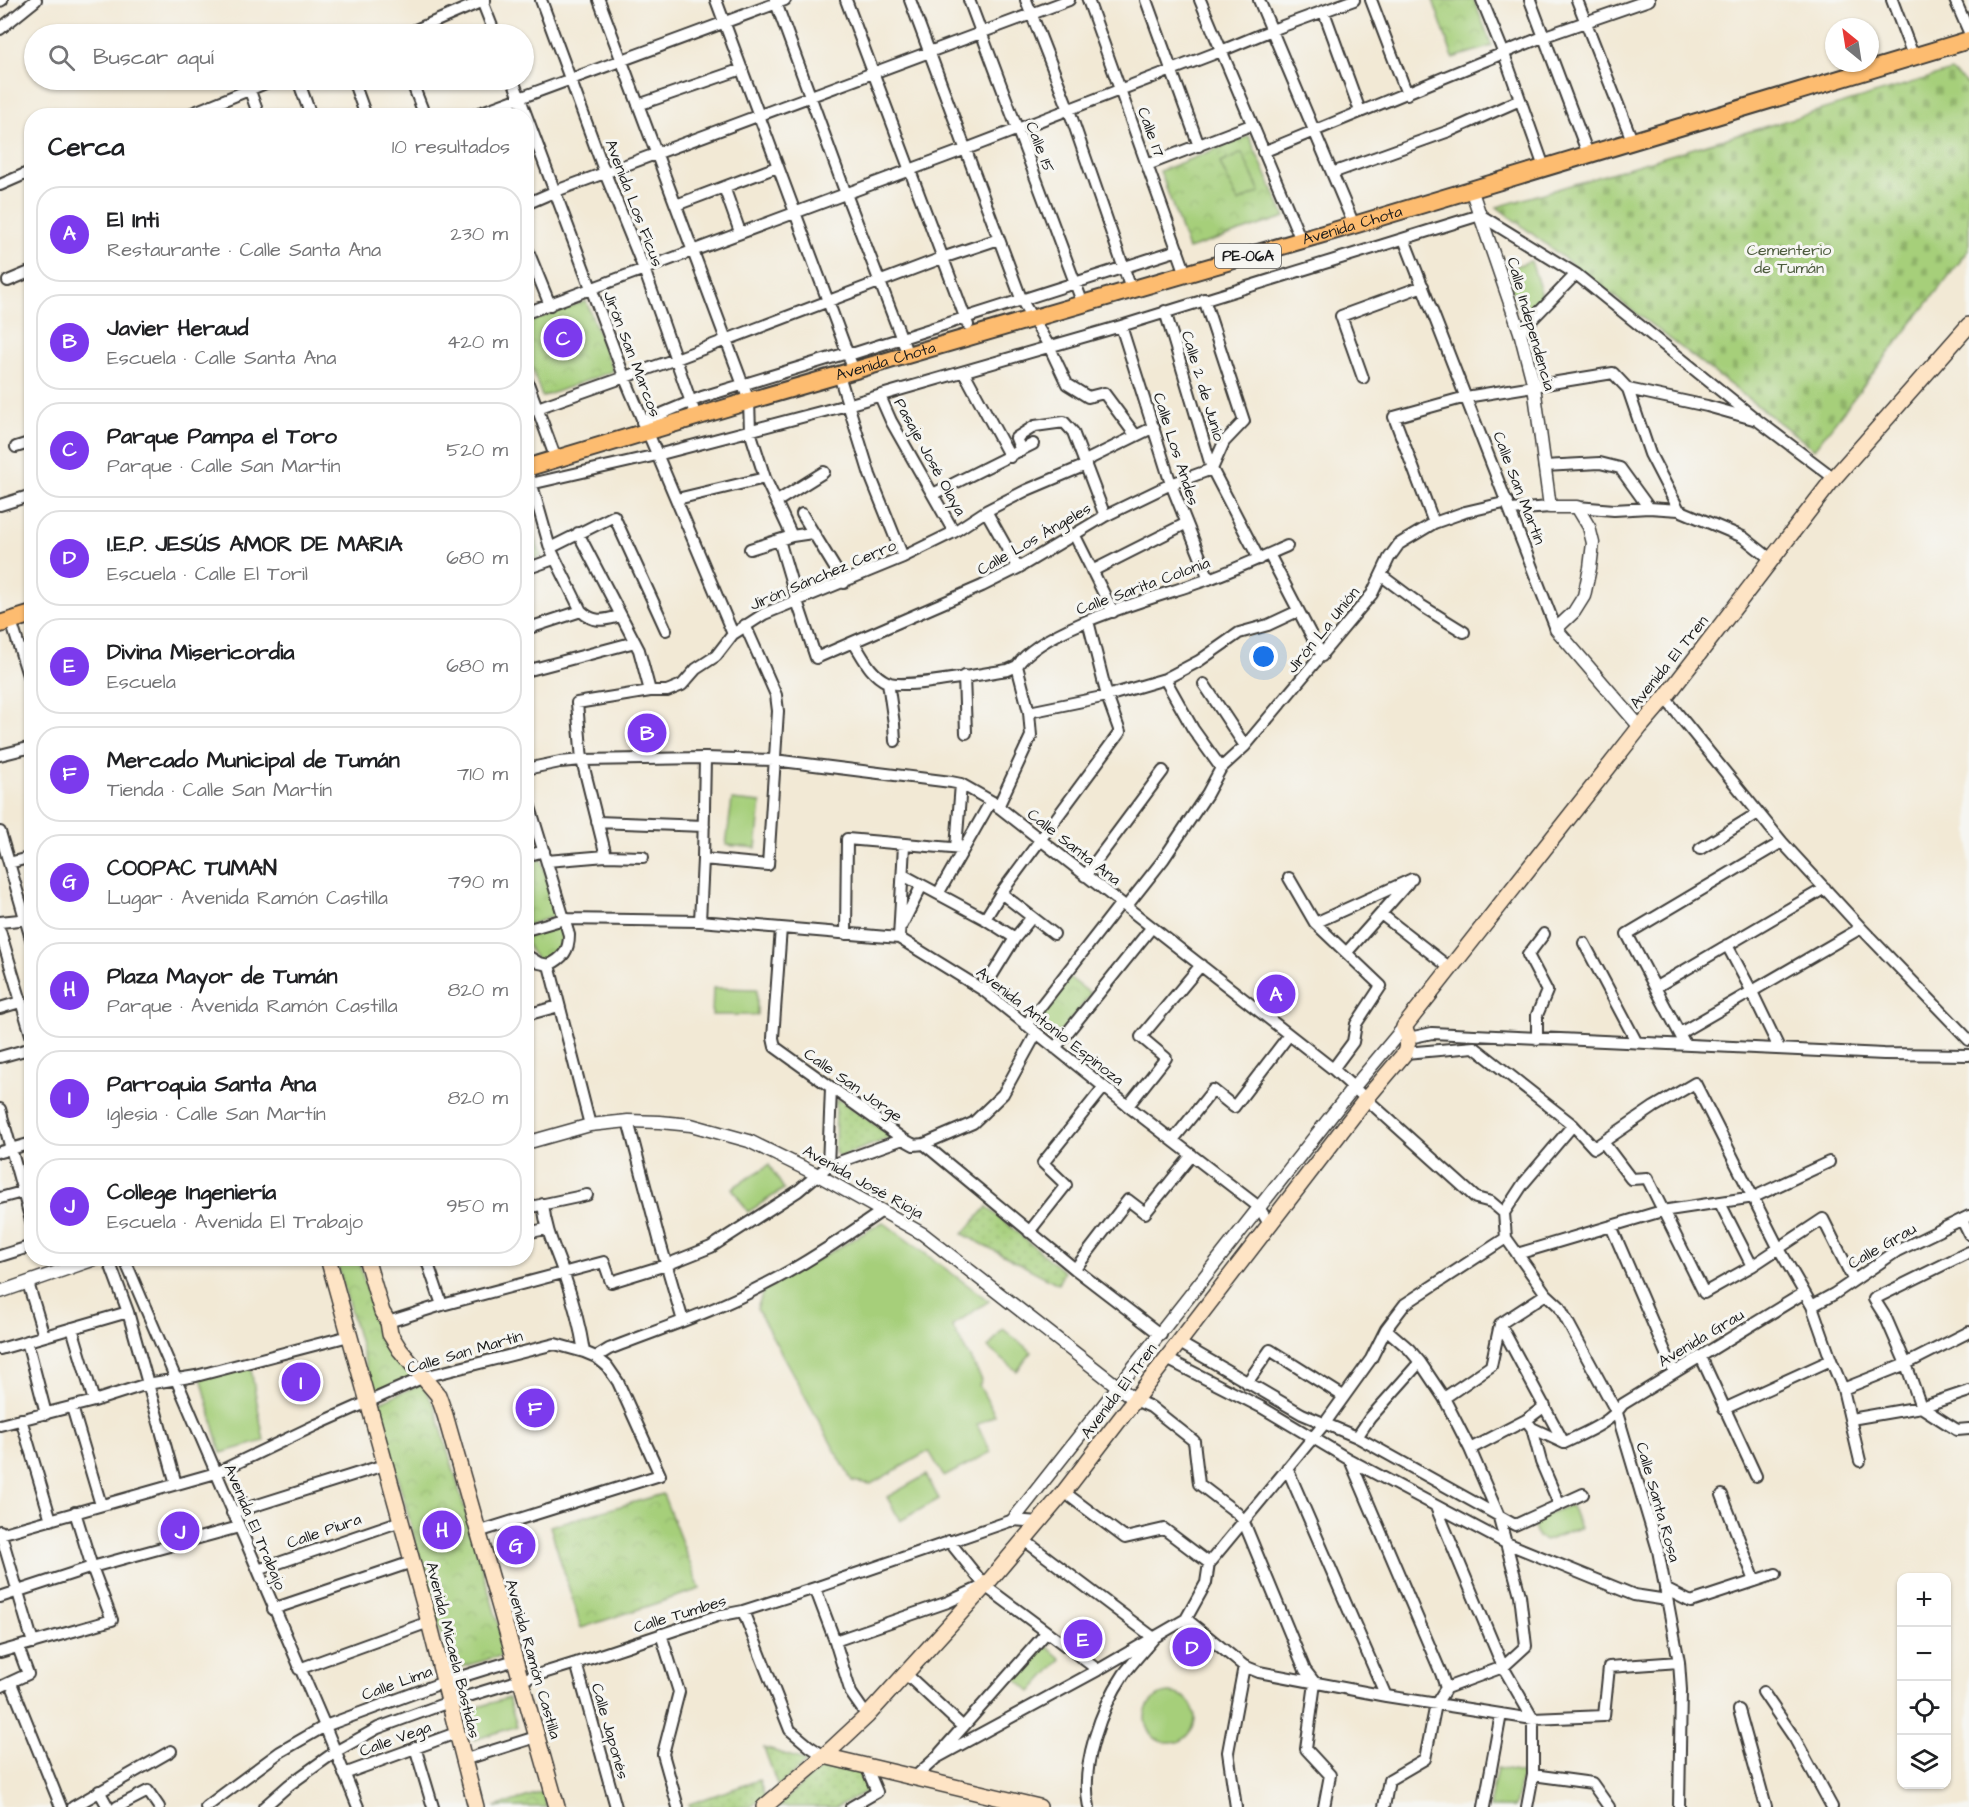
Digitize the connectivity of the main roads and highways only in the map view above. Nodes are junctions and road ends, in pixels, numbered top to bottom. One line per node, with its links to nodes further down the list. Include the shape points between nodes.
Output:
1 (1969, 40): 3 (highway, Avenida Chota / PE-06A, via 1031,319 969,327 908,355 847,373 749,401 694,410 556,459)
2 (1969, 325): 6 (main road, Avenida El Tren, via 1834,478 1450,968 1366,1099 1064,1492 906,1674)
3 (534, 473)
4 (330, 1266): 7 (main road, Avenida Micaela Bastidas)
5 (368, 1266): 8 (main road, Avenida Ramón Castilla, via 390,1334 438,1395 445,1415)
6 (824, 1756): 9 (main road, Avenida El Tren); 10 (main road)
7 (476, 1807)
8 (557, 1807)
9 (764, 1807)
10 (1039, 1807)

